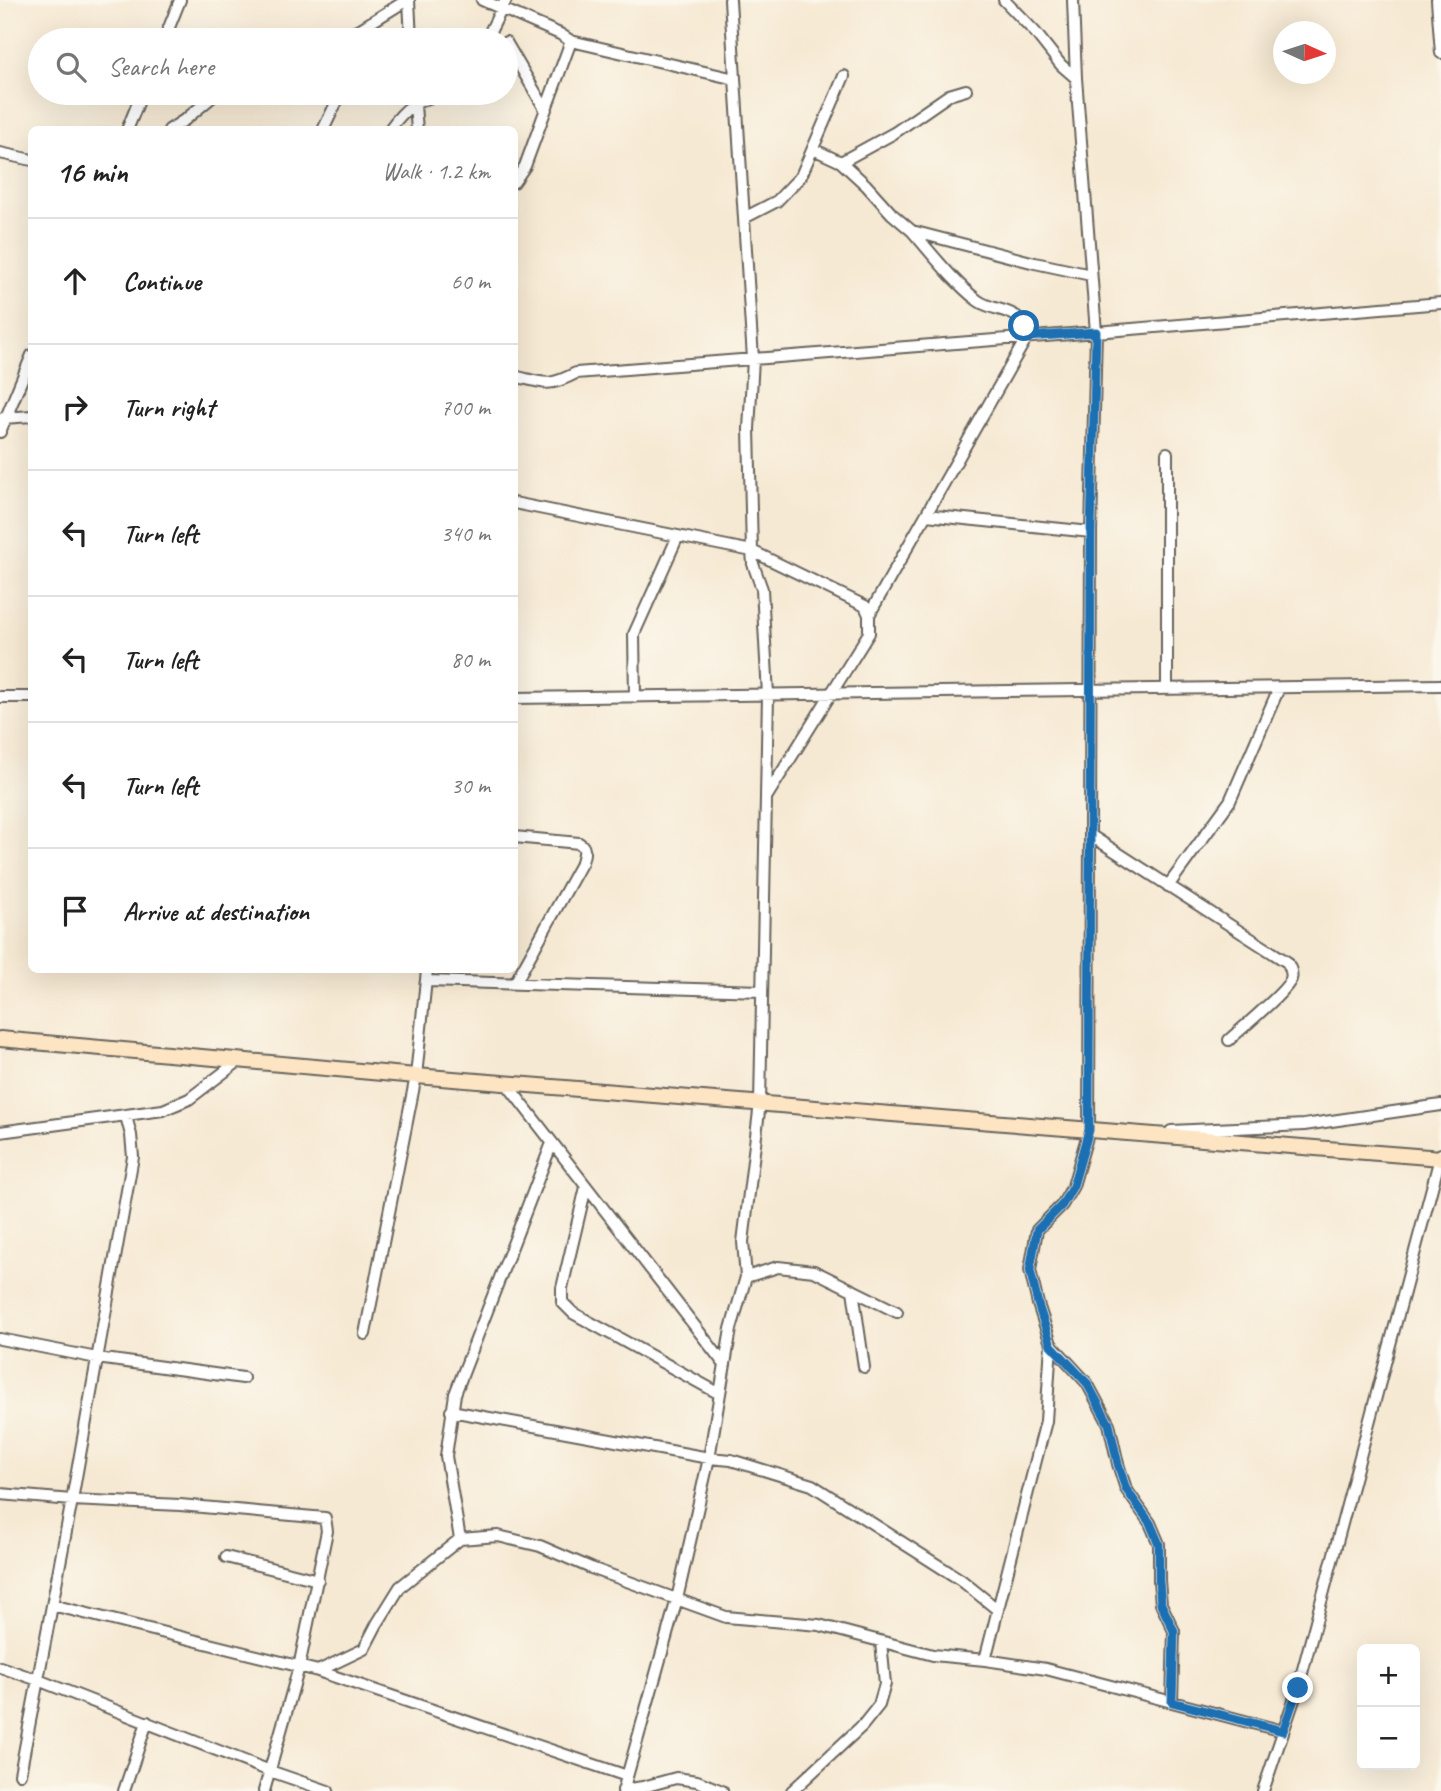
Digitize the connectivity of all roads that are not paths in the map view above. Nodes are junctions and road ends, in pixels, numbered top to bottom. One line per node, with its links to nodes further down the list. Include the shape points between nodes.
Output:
1 (180, 0): 10 (street)
2 (408, 0): 11 (street); 12 (street)
3 (482, 0): 8 (street)
4 (730, 0): 20 (street)
5 (1004, 0): 19 (street)
6 (1073, 0): 19 (street)
7 (1437, 0): 16 (street)
8 (504, 5): 9 (street); 15 (street)
9 (494, 23): 13 (street); 14 (street)
10 (169, 28)
11 (362, 28)
12 (410, 28)
13 (492, 28)
14 (497, 28)
15 (571, 41): 20 (street); 27 (street)
16 (1441, 53)
17 (518, 63): 27 (street)
18 (844, 76): 33 (street)
19 (1076, 78): 40 (street)
20 (735, 79): 38 (street)
21 (966, 90): 36 (street, via 949,95)
22 (137, 105): 28 (street)
23 (202, 105): 29 (street)
24 (335, 105): 30 (street)
25 (408, 105): 31 (street)
26 (415, 105): 32 (street)
27 (545, 109): 37 (street)
28 (129, 126)
29 (175, 126)
30 (326, 126)
31 (392, 126)
32 (417, 126)
33 (813, 149): 36 (street); 38 (street, via 801,176 778,201)
34 (0, 153): 35 (street)
35 (28, 159)
36 (841, 162): 39 (street)
37 (518, 176)
38 (744, 218): 44 (street)
39 (912, 231): 40 (street); 43 (street, via 979,302 1021,320)
40 (1091, 275): 42 (street)
41 (1441, 303): 42 (street)
42 (1096, 332): 43 (street); 53 (street)
43 (1027, 337): 44 (street); 52 (street)
44 (753, 359): 46 (street, via 576,373 557,383); 55 (street, via 749,429)
45 (28, 364): 48 (street)
46 (518, 377)
47 (28, 416): 48 (street)
48 (3, 418): 49 (street)
49 (0, 432)
50 (1167, 453): 59 (street)
51 (518, 504): 54 (street)
52 (926, 515): 53 (street); 56 (street)
53 (1091, 533): 60 (street)
54 (678, 536): 55 (street); 65 (street, via 634,634)
55 (752, 551): 56 (street, via 865,606); 62 (street, via 762,589)
56 (869, 615): 61 (street, via 869,633)
57 (1441, 685): 58 (street)
58 (1279, 688): 59 (street); 70 (street, via 1230,801)
59 (1167, 689): 60 (street)
60 (1090, 691): 61 (street); 68 (street)
61 (832, 694): 62 (street); 67 (street)
62 (768, 695): 65 (street); 67 (street)
63 (0, 697): 64 (street)
64 (28, 697)
65 (635, 697): 66 (street)
66 (518, 698)
67 (766, 797): 73 (street)
68 (1090, 835): 70 (street); 82 (street)
69 (518, 837): 72 (street, via 579,843 585,849)
70 (1168, 886): 75 (street, via 1287,962 1291,969 1284,989)
71 (427, 975): 72 (street); 77 (street)
72 (515, 984): 73 (street)
73 (762, 991): 79 (street)
74 (0, 1039): 76 (street)
75 (1229, 1040)
76 (240, 1060): 77 (street); 81 (street, via 189,1099 163,1110)
77 (416, 1076): 78 (street); 91 (street)
78 (506, 1083): 79 (street); 85 (street)
79 (760, 1103): 82 (street); 88 (street, via 743,1242)
80 (1441, 1105): 84 (street, via 1304,1125)
81 (126, 1116): 83 (street); 94 (street, via 132,1157)
82 (1089, 1130): 84 (street); 93 (street, via 1073,1186 1062,1205 1037,1230 1030,1270)
83 (0, 1132)
84 (1130, 1133): 86 (street)
85 (552, 1143): 87 (street); 99 (street)
86 (1441, 1157): 117 (street)
87 (586, 1187): 95 (street); 98 (street, via 562,1302 573,1313)
88 (746, 1277): 89 (street, via 778,1267 814,1272); 95 (street)
89 (853, 1290): 90 (street); 96 (street)
90 (897, 1312)
91 (365, 1334)
92 (0, 1339): 94 (street)
93 (1051, 1345): 108 (street, via 1046,1421); 115 (street, via 1087,1383 1104,1414 1126,1489 1159,1544 1161,1604 1174,1631)
94 (97, 1359): 97 (street); 102 (street)
95 (725, 1365): 98 (street)
96 (864, 1367)
97 (243, 1378)
98 (720, 1394): 100 (street)
99 (452, 1411): 100 (street); 103 (street, via 446,1457)
100 (709, 1458): 106 (street); 108 (street, via 731,1460 812,1485 961,1580)
101 (0, 1494): 102 (street)
102 (72, 1500): 105 (street, via 325,1518); 107 (street)
103 (460, 1539): 106 (street, via 498,1536 540,1546); 113 (street, via 400,1587 365,1649)
104 (226, 1557): 105 (street)
105 (318, 1580): 112 (street)
106 (677, 1599): 109 (street, via 726,1617 819,1625); 120 (street)
107 (52, 1605): 112 (street); 114 (street)
108 (998, 1610): 110 (street)
109 (881, 1642): 110 (street, via 933,1655); 126 (street, via 885,1684 879,1705)
110 (985, 1660): 115 (street, via 1046,1669)
111 (0, 1667): 114 (street)
112 (299, 1667): 113 (street); 118 (street)
113 (318, 1671): 120 (street)
114 (38, 1679): 116 (street); 119 (street)
115 (1172, 1702): 117 (street)
116 (147, 1723): 118 (street); 122 (street)
117 (1283, 1731): 127 (street)
118 (270, 1771): 123 (street); 124 (street)
119 (20, 1774)
120 (627, 1776): 121 (street)
121 (623, 1790): 125 (street, via 676,1778)
122 (124, 1791)
123 (264, 1791)
124 (328, 1791)
125 (722, 1791)
126 (792, 1791)
127 (1263, 1791)

